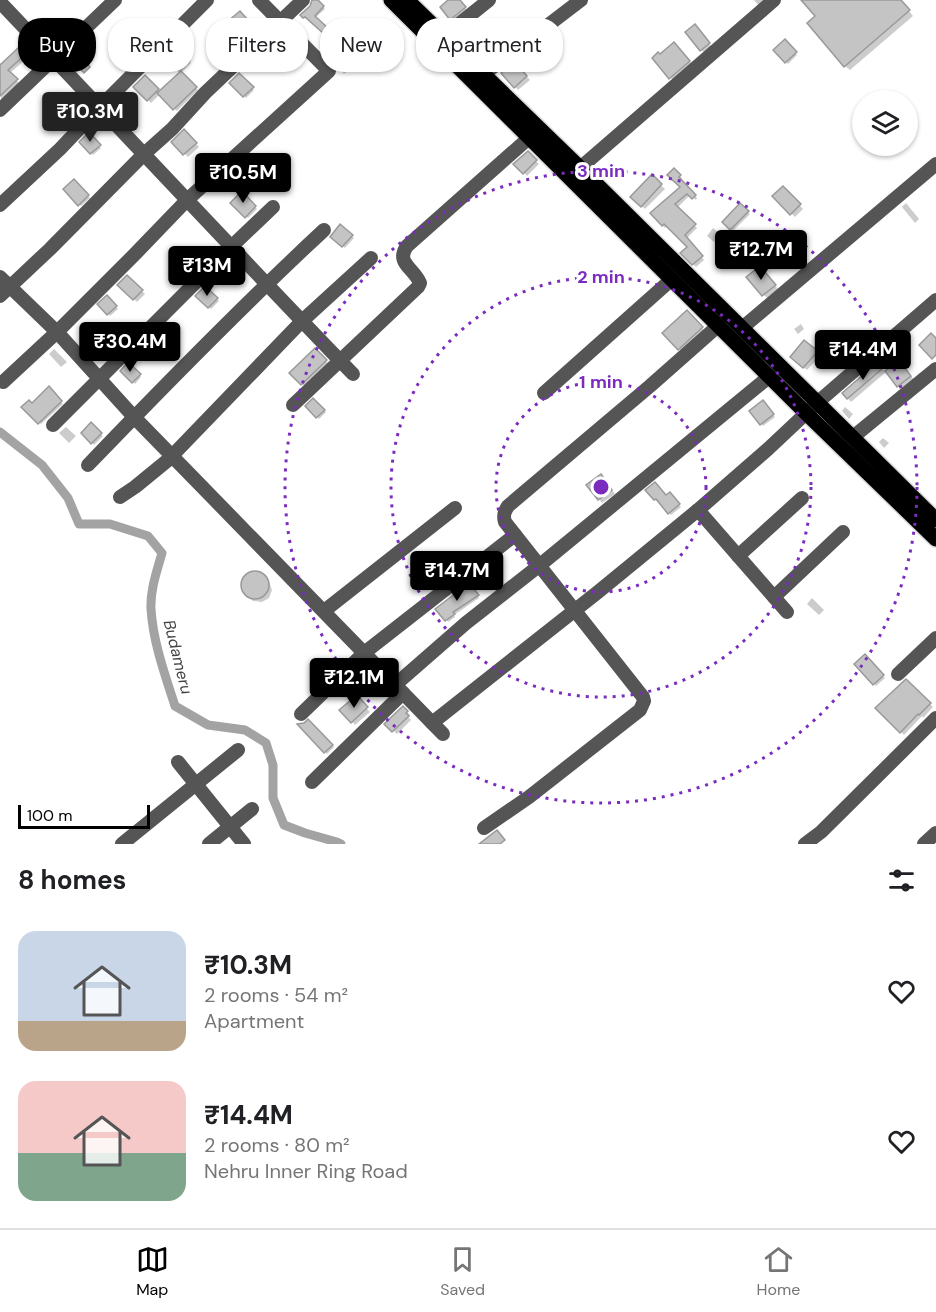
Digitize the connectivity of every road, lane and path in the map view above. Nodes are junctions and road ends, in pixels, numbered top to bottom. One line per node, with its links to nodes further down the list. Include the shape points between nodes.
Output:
1 (115, 0): 11 (street)
2 (207, 0): 22 (street)
3 (259, 0): 12 (street)
4 (303, 0): 13 (street)
5 (391, 0): 24 (main road)
6 (407, 0): 14 (main road)
7 (489, 0): 15 (street)
8 (581, 0): 21 (street)
9 (774, 0): 27 (street)
10 (4, 5): 16 (street)
11 (96, 18)
12 (276, 18)
13 (284, 18)
14 (426, 18)
15 (466, 18)
16 (18, 20)
17 (308, 50): 28 (street, via 329,71)
18 (40, 72): 23 (street)
19 (66, 72): 22 (street)
20 (227, 72): 25 (street)
21 (484, 74): 27 (main road)
22 (100, 107): 25 (street); 29 (street)
23 (0, 110)
24 (530, 137): 34 (main road); 42 (street, via 407,246 403,259 419,278 418,288)
25 (144, 154): 28 (street); 36 (street, via 58,241)
26 (936, 164): 40 (street)
27 (580, 168): 40 (main road)
28 (187, 200): 32 (street); 41 (street)
29 (0, 205)
30 (273, 207): 32 (street)
31 (324, 230): 35 (street)
32 (231, 247): 35 (street); 46 (street)
33 (371, 258): 38 (street)
34 (672, 279): 39 (main road); 48 (street)
35 (266, 284): 38 (street); 51 (street)
36 (3, 286): 41 (street)
37 (936, 300): 50 (street)
38 (302, 321): 42 (street); 54 (street)
39 (719, 325): 45 (main road); 62 (street, via 508,506 503,516)
40 (742, 328): 50 (main road)
41 (57, 332): 46 (street); 47 (street)
42 (339, 360): 44 (street); 49 (street)
43 (936, 369): 53 (street)
44 (353, 374)
45 (770, 376): 50 (main road); 65 (street)
46 (99, 379): 51 (street); 52 (street)
47 (3, 382)
48 (544, 393)
49 (292, 405)
50 (812, 407): 53 (main road); 59 (street); 63 (main road)
51 (134, 417): 54 (street); 55 (street)
52 (53, 425)
53 (853, 437): 60 (main road)
54 (172, 456): 56 (street); 68 (street)
55 (88, 465)
56 (120, 497)
57 (802, 498): 64 (street)
58 (455, 508): 68 (street)
59 (698, 510): 64 (street); 67 (street)
60 (934, 515)
61 (843, 532): 66 (street)
62 (515, 535): 65 (street); 71 (street)
63 (936, 539)
64 (738, 556): 66 (street)
65 (540, 566): 67 (street); 73 (street, via 466,623)
66 (774, 597): 69 (street)
67 (574, 610): 76 (street); 84 (street, via 643,697 643,706)
68 (324, 611): 71 (street)
69 (787, 612)
70 (936, 638): 72 (street)
71 (364, 653): 73 (street); 74 (street)
72 (898, 674)
73 (399, 689): 76 (street); 80 (street)
74 (301, 714)
75 (936, 718): 89 (street)
76 (432, 723): 77 (street)
77 (443, 734)
78 (238, 750): 81 (street)
79 (178, 762): 81 (street)
80 (312, 782)
81 (195, 783): 83 (street); 86 (street)
82 (252, 809): 83 (street)
83 (230, 827): 87 (street); 88 (street)
84 (484, 828)
85 (936, 833): 90 (street)
86 (122, 844)
87 (209, 844)
88 (244, 844)
89 (805, 844)
90 (924, 844)

